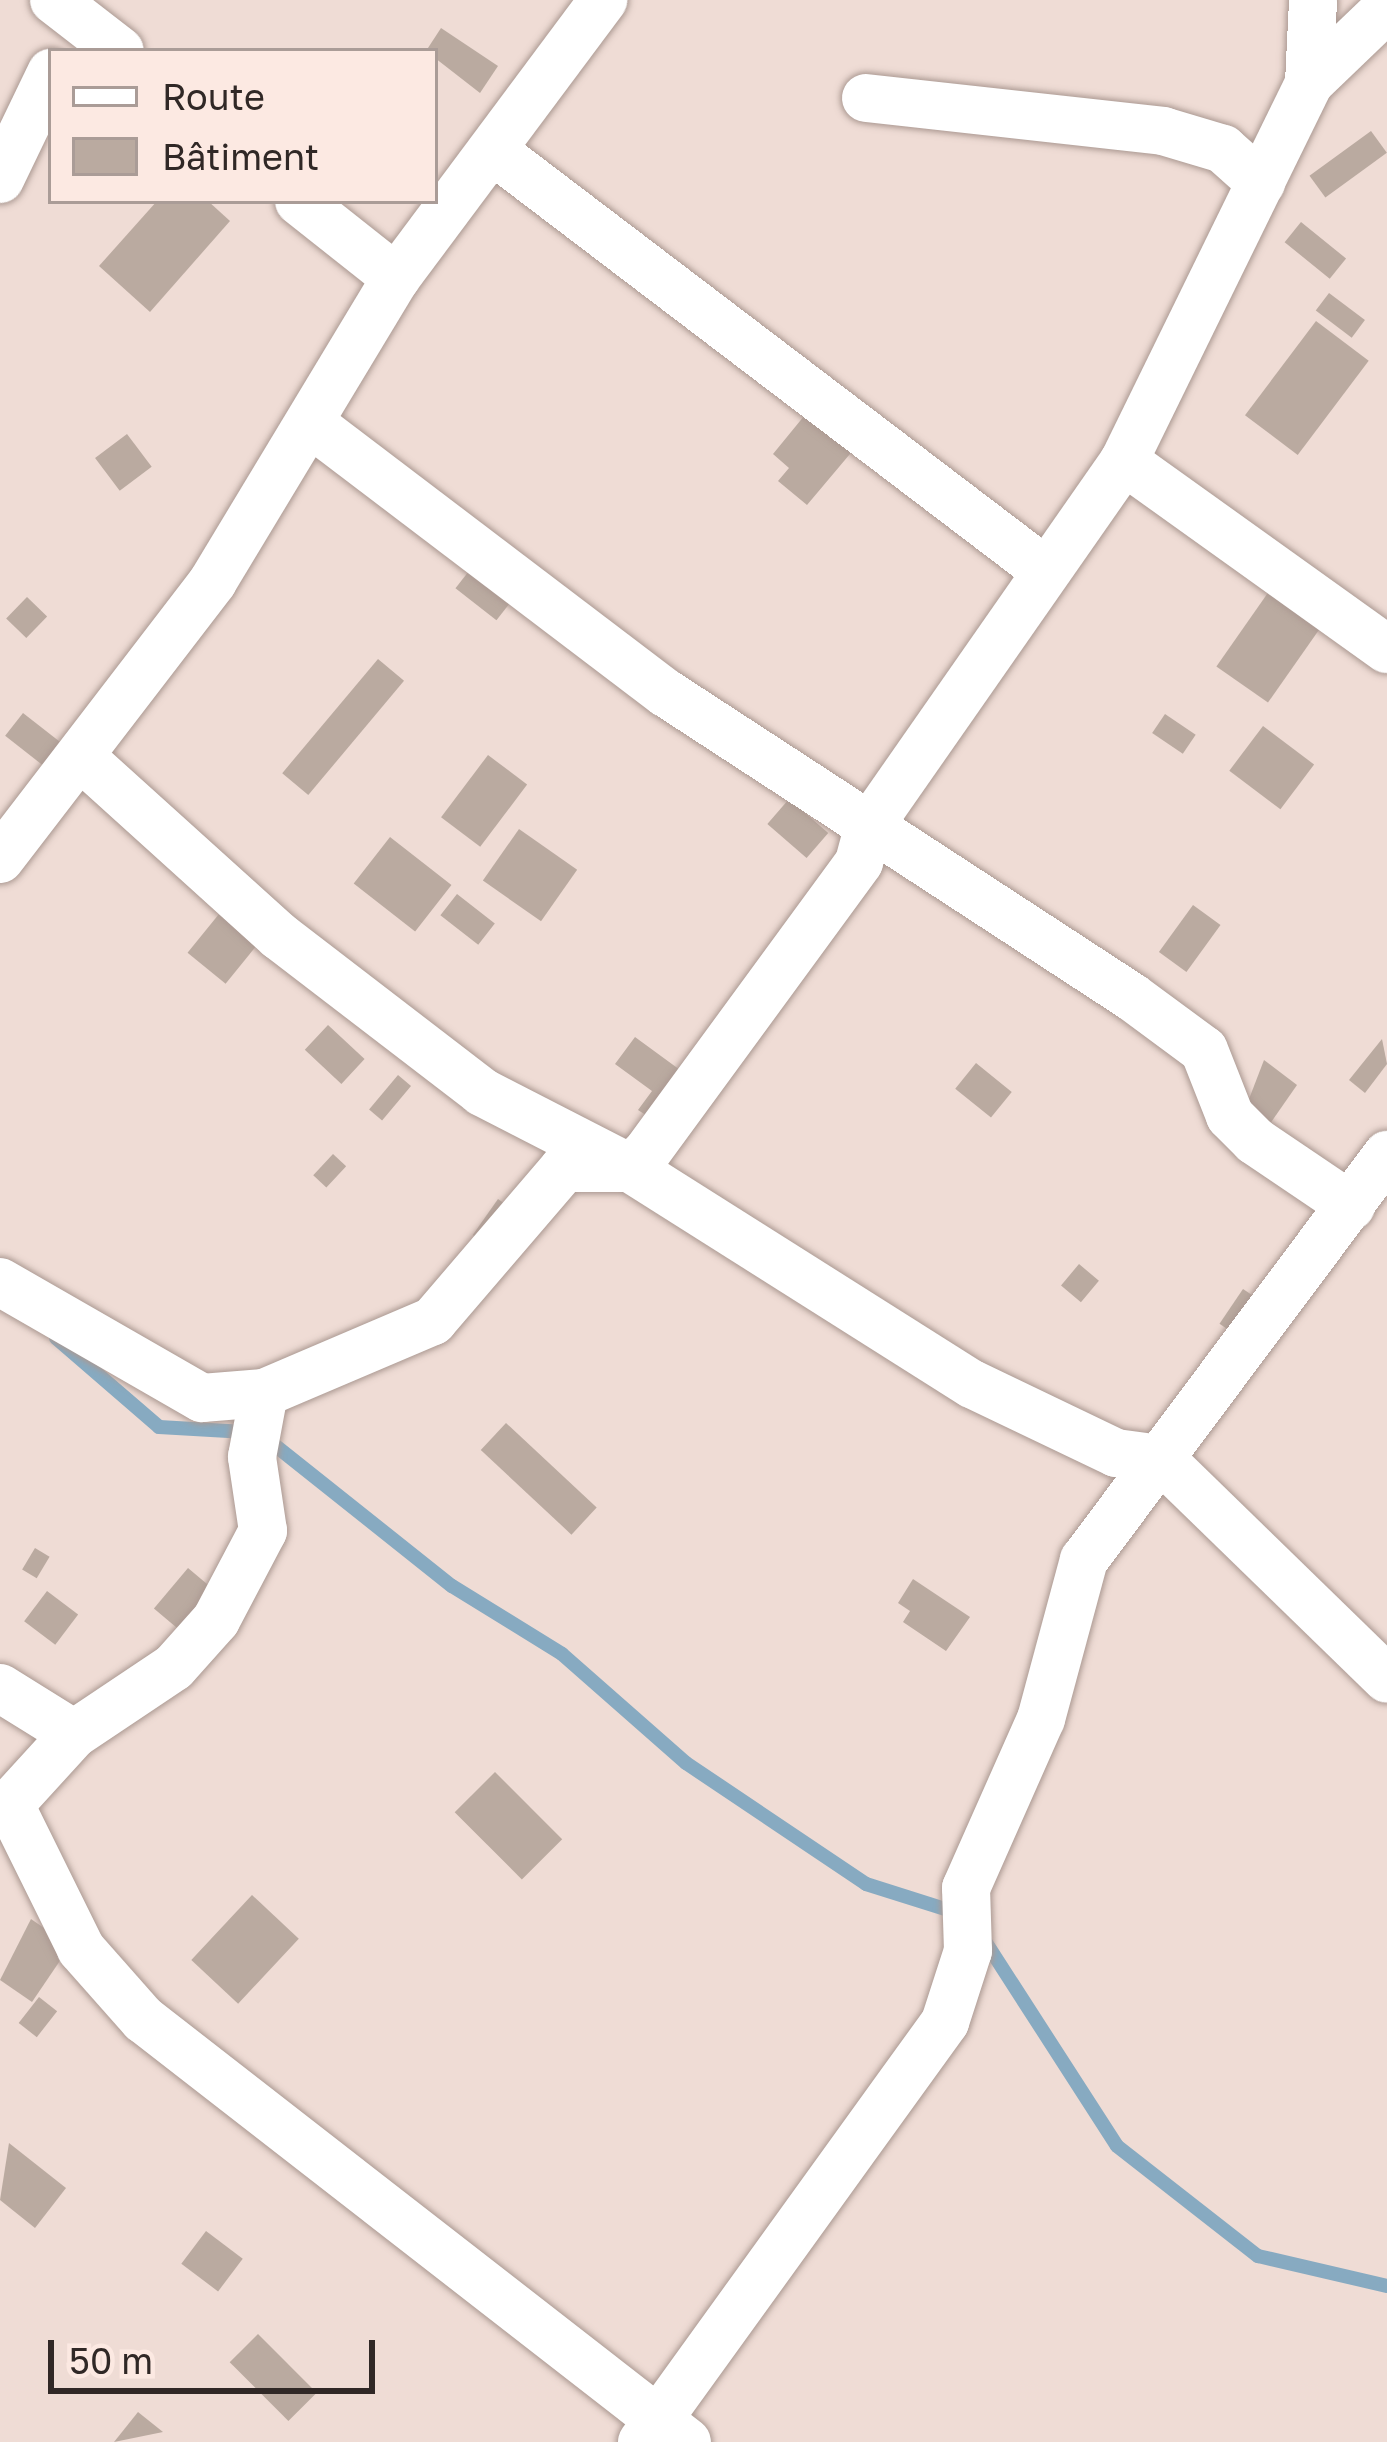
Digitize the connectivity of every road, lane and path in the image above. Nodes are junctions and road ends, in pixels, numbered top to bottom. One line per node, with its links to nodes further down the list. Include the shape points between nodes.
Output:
1 (603, 0): 9 (street)
2 (1313, 0): 7 (street)
3 (1379, 10): 7 (street)
4 (65, 23): 5 (street)
5 (114, 48)
6 (48, 79): 10 (street)
7 (1309, 83): 11 (street)
8 (866, 98): 11 (street, via 1163,131 1223,149)
9 (496, 153): 13 (street); 16 (street)
10 (0, 179)
11 (1261, 184): 15 (street)
12 (303, 204): 13 (street)
13 (396, 278): 14 (street)
14 (310, 423): 18 (street); 19 (street, via 445,536)
15 (1124, 461): 16 (street); 17 (street)
16 (1043, 569): 19 (street)
17 (1387, 649)
18 (82, 758): 20 (street); 22 (street, via 279,936 482,1092)
19 (868, 828): 22 (street, via 859,862 770,989); 23 (street, via 950,870 1204,1050 1231,1116)
20 (0, 859)
21 (1387, 1155): 23 (street)
22 (629, 1168): 25 (street, via 564,1168 433,1322); 26 (street, via 972,1384 1116,1454)
23 (1351, 1206): 26 (street)
24 (0, 1282): 25 (street, via 202,1398)
25 (264, 1393): 29 (street, via 252,1457 263,1531 244,1573 174,1667)
26 (1162, 1459): 27 (street); 31 (street, via 1064,1601 1041,1719 966,1888 968,1951 945,2022)
27 (1387, 1679)
28 (0, 1688): 29 (street)
29 (74, 1734): 30 (street)
30 (4, 1809): 31 (street, via 81,1949 143,2019)
31 (662, 2435)

